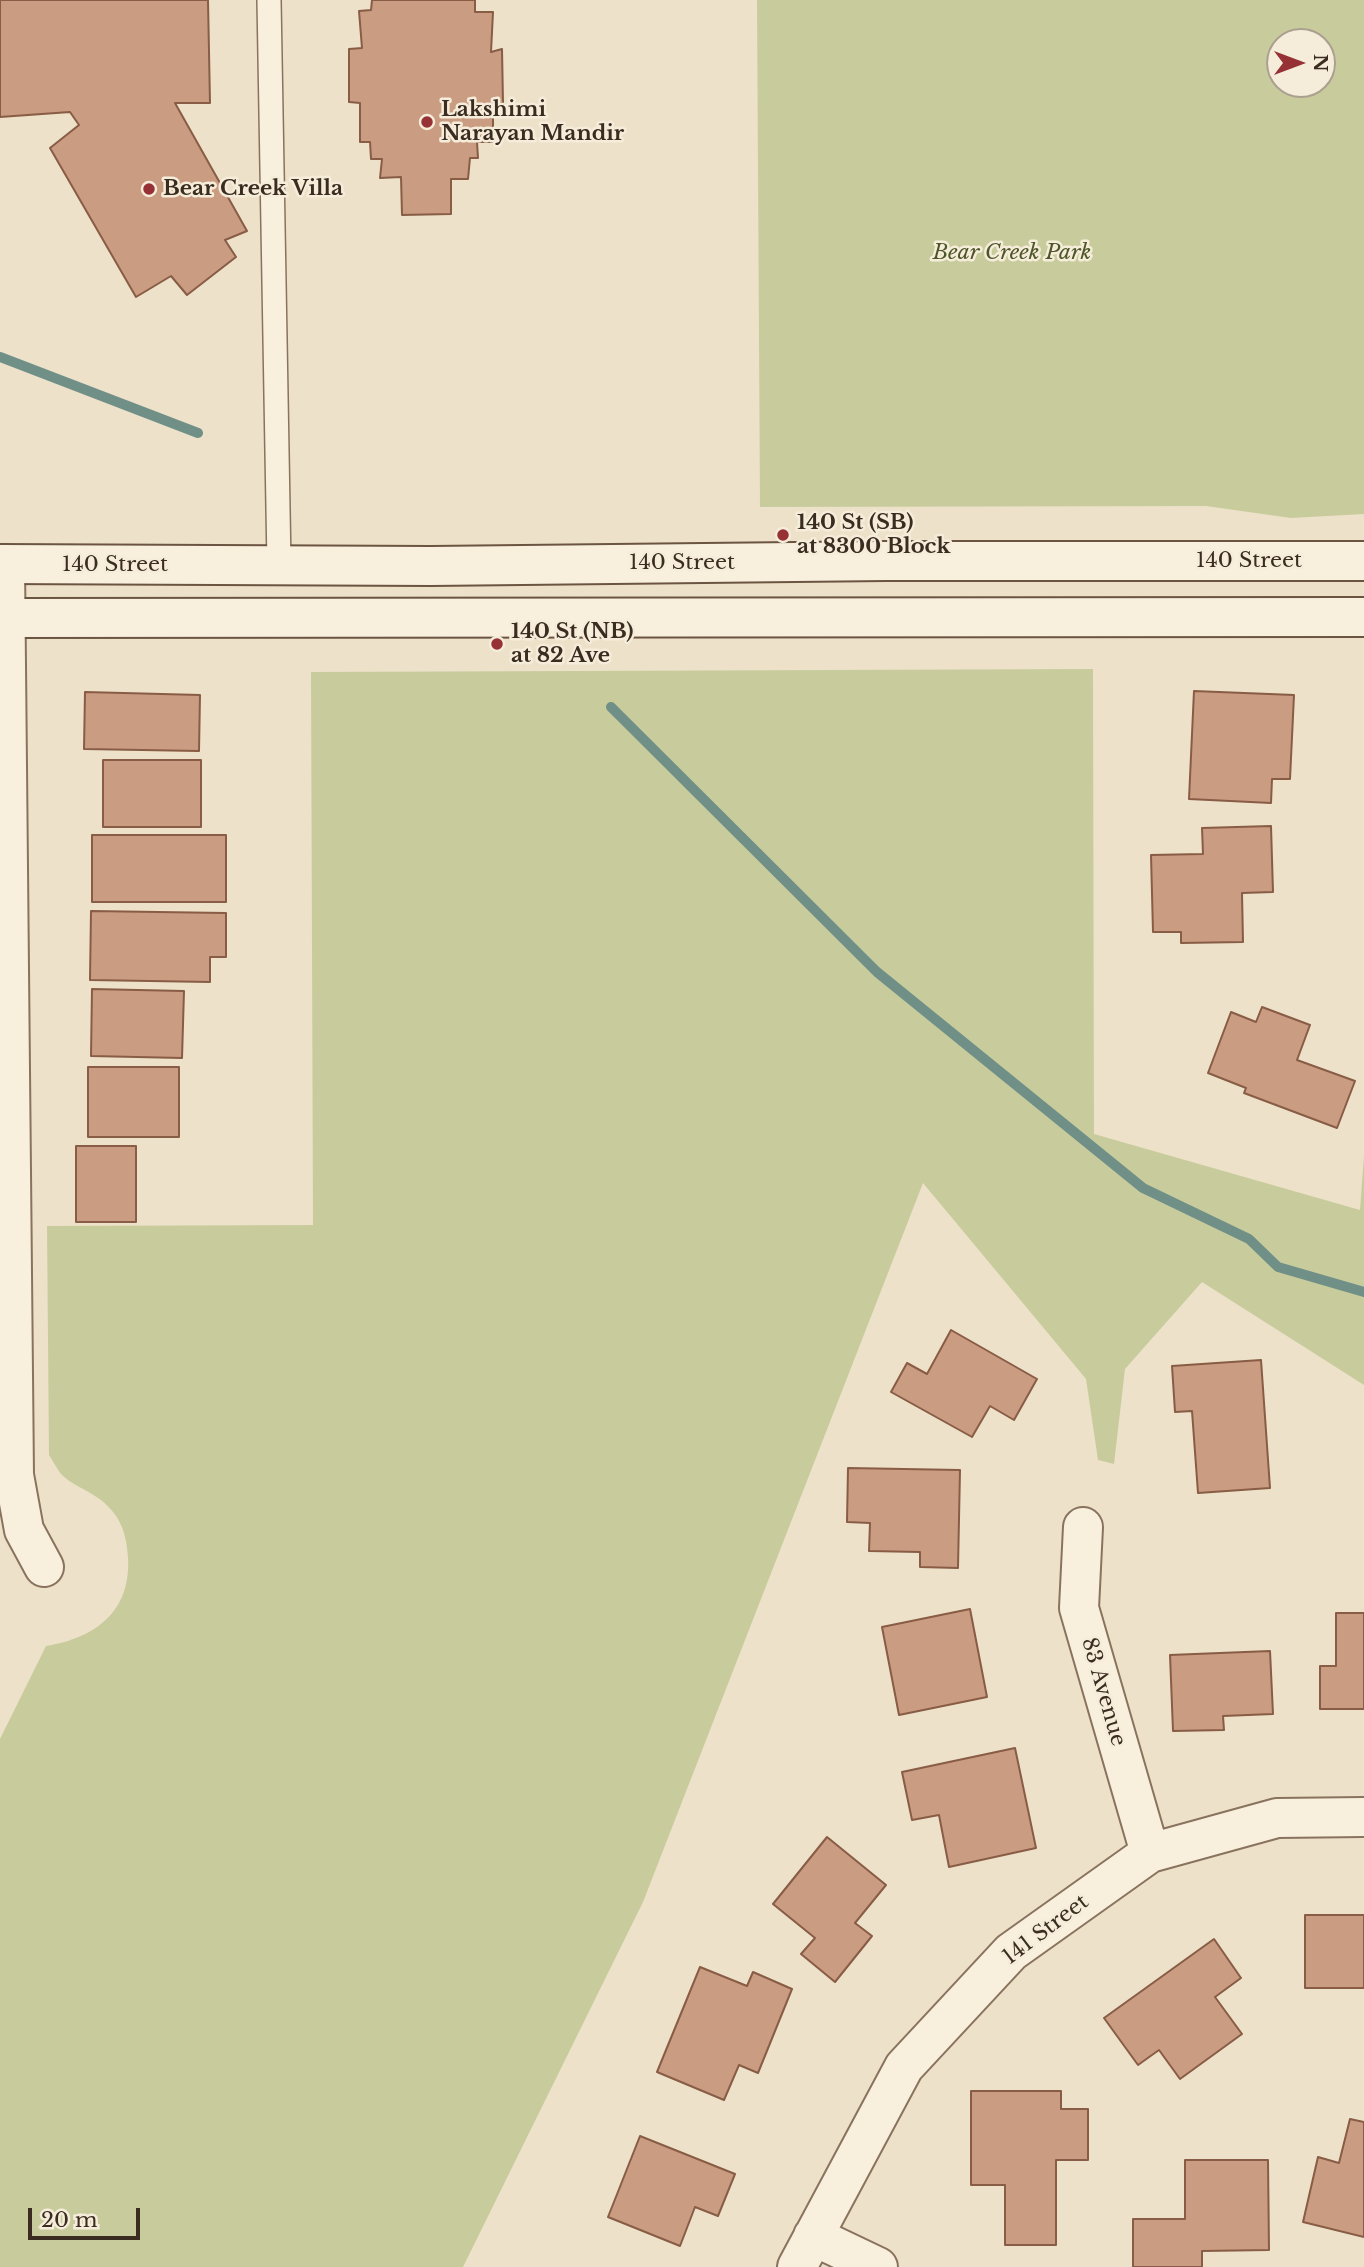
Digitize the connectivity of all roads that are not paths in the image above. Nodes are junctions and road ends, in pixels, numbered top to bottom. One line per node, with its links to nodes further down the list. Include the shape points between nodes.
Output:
1 (270, 1): 4 (lane)
2 (1364, 561): 4 (main road, 140 Street)
3 (2, 564): 4 (main road, 140 Street); 6 (main road)
4 (279, 564)
5 (1364, 617): 6 (main road)
6 (3, 618): 8 (main road, via 14,1475 24,1530)
7 (1083, 1528): 10 (main road, 83 Avenue, via 1079,1608)
8 (44, 1567)
9 (1364, 1817): 10 (main road, 141 Street, via 1277,1818)
10 (1150, 1853): 11 (main road, 141 Street, via 1011,1952 904,2067)
11 (805, 2251): 12 (main road)
12 (878, 2267)

